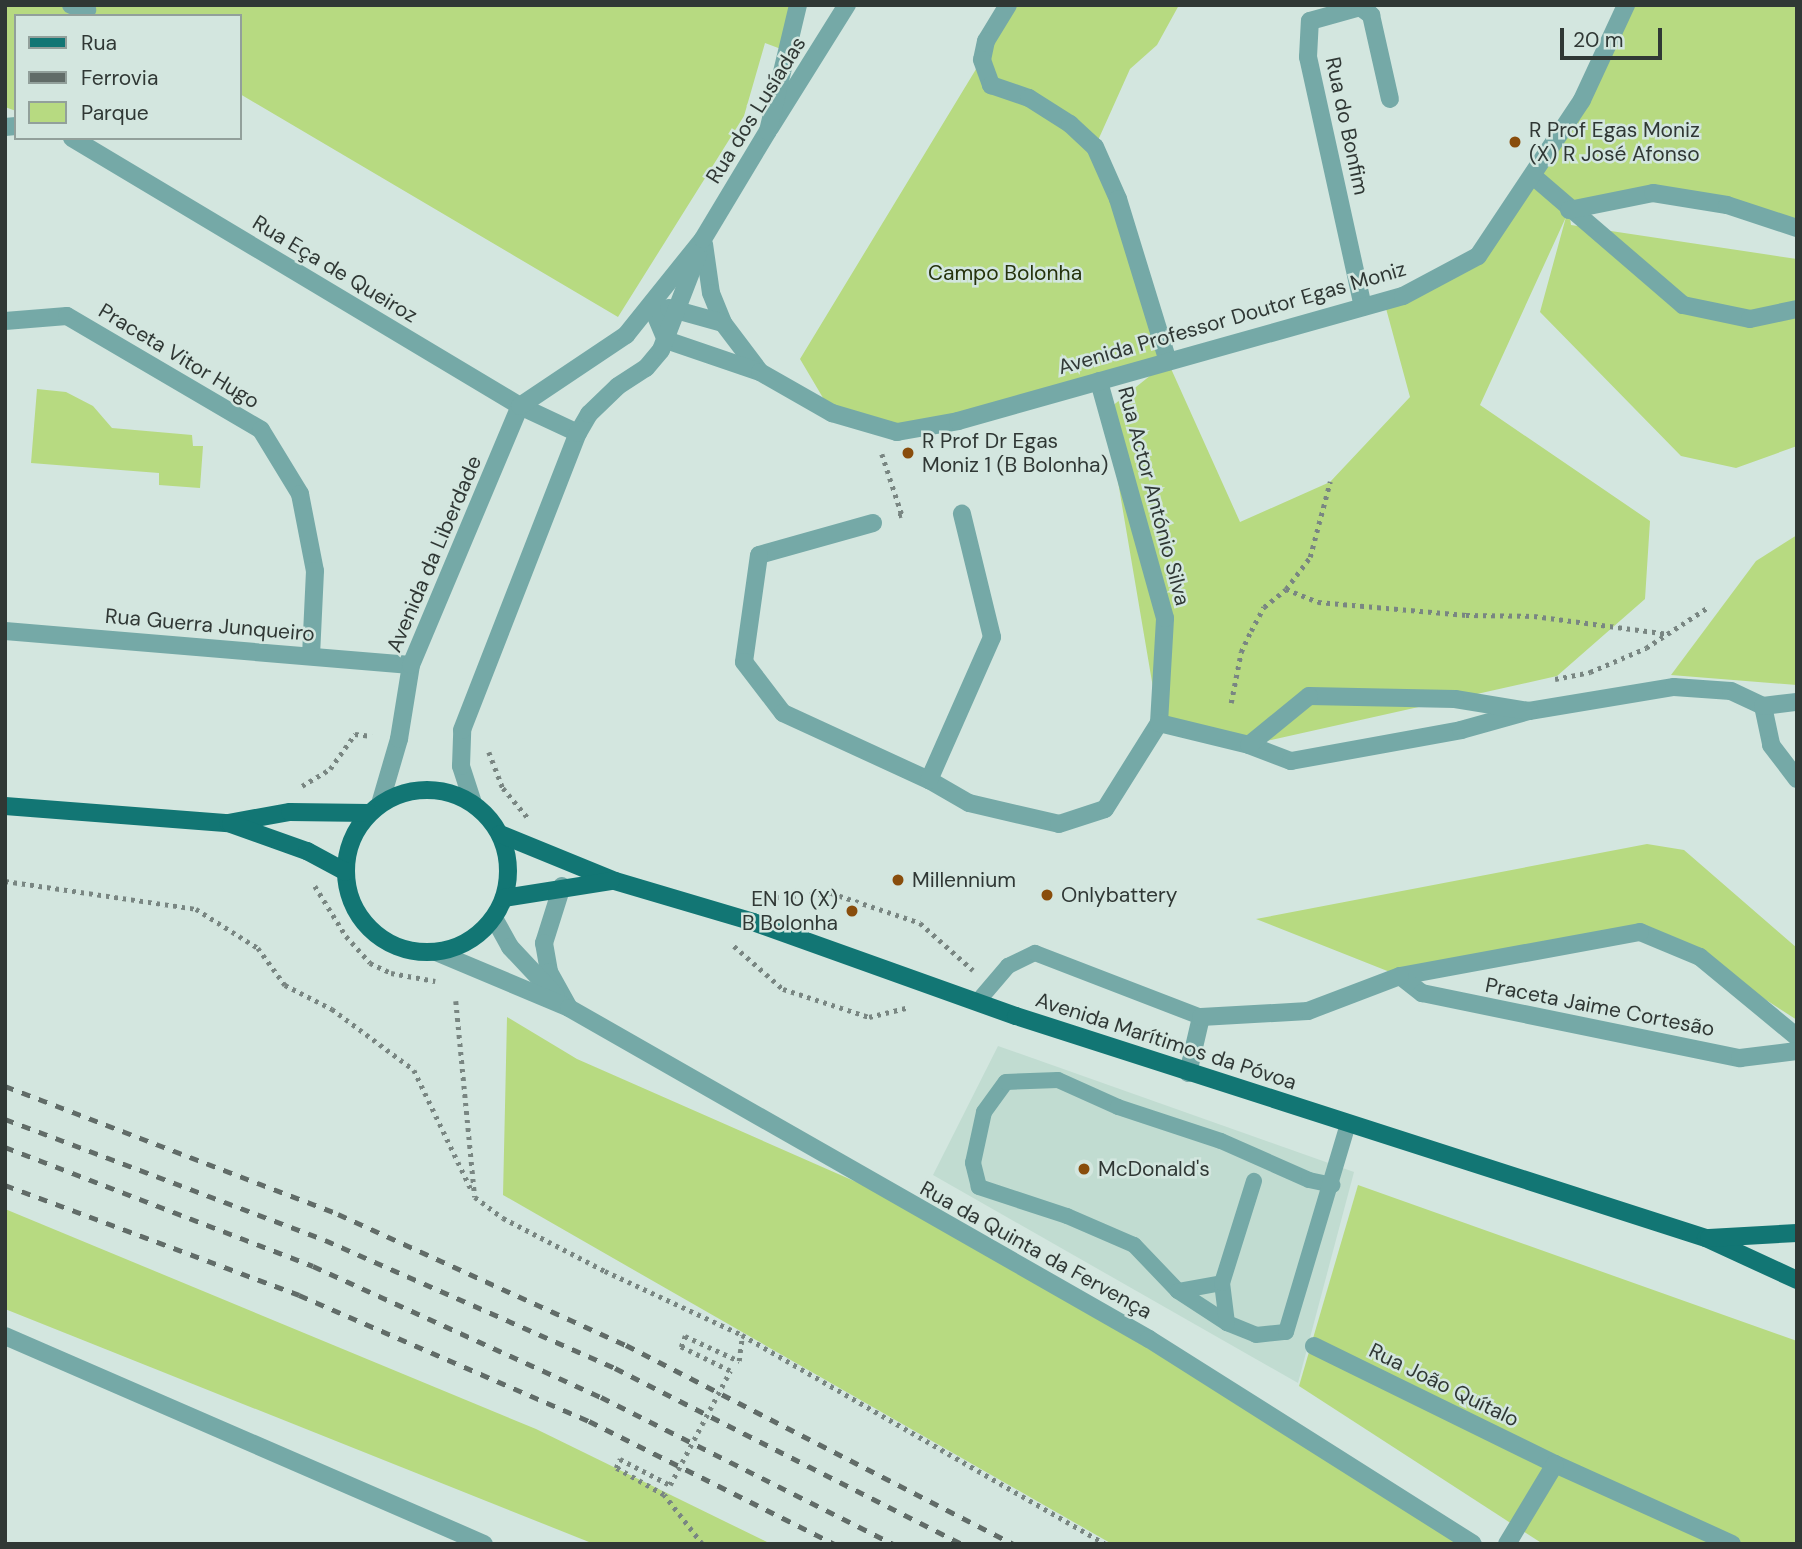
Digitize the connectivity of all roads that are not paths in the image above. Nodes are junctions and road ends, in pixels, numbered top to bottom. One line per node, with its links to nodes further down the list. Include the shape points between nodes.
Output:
1 (798, 5): 6 (street)
2 (847, 5): 6 (street, Rua dos Lusíadas)
3 (1008, 5): 19 (street, via 984,50 982,60 991,85 1029,98 1070,124 1095,147 1118,199)
4 (1626, 5): 8 (street, Avenida Professor Doutor Egas Moniz, via 1582,100)
5 (1390, 99): 13 (street, Rua do Bonfim, via 1371,15 1360,7 1310,21 1308,57)
6 (768, 131): 11 (street, Rua dos Lusíadas)
7 (75, 140): 22 (street, Rua Eça de Queiroz)
8 (1533, 176): 9 (street); 13 (street, Avenida Professor Doutor Egas Moniz, via 1478,256 1403,296)
9 (1569, 210): 10 (street, via 1653,193 1727,205); 15 (street, via 1683,304 1749,318)
10 (1797, 228)
11 (703, 239): 12 (street, Rua dos Lusíadas); 14 (street, Rua dos Lusíadas); 17 (street, Avenida Professor Doutor Egas Moniz, via 711,293)
12 (652, 307): 14 (street); 18 (street); 22 (street, Rua dos Lusíadas, via 626,335)
13 (1363, 307): 19 (street, Avenida Professor Doutor Egas Moniz)
14 (678, 309): 17 (street); 18 (street, Rua dos Lusíadas)
15 (1797, 309)
16 (5, 321): 27 (street, Praceta Vitor Hugo, via 67,316 261,430 300,494 315,571)
17 (723, 323): 20 (street, Avenida Professor Doutor Egas Moniz)
18 (666, 340): 20 (street, Avenida Professor Doutor Egas Moniz); 23 (street, Rua dos Lusíadas, via 646,368 589,414)
19 (1168, 362): 21 (street, Avenida Professor Doutor Egas Moniz)
20 (760, 372): 21 (street, Avenida Professor Doutor Egas Moniz, via 832,413 897,432 958,421)
21 (1099, 381): 32 (street, Rua Actor António Silva, via 1165,618)
22 (520, 406): 23 (street, Rua Eça de Queiroz); 28 (street, Avenida da Liberdade)
23 (578, 433): 36 (street, via 461,730 461,766)
24 (962, 514): 35 (street, via 992,637)
25 (873, 523): 35 (street, Rua Actor António Silva, via 759,555 744,663 783,713)
26 (5, 631): 27 (street, Rua Guerra Junqueiro)
27 (310, 656): 28 (street, Rua Guerra Junqueiro)
28 (411, 665): 38 (street, Avenida da Liberdade, via 399,739)
29 (1797, 702): 30 (street)
30 (1763, 706): 31 (street, via 1731,691 1674,687); 34 (street, via 1771,745)
31 (1529, 711): 33 (street, via 1461,730 1291,761); 33 (street, via 1455,699 1309,696)
32 (1159, 723): 33 (street); 35 (street, Rua Actor António Silva, via 1105,809 1059,824 969,803)
33 (1249, 745)
34 (1797, 779)
35 (929, 780)
36 (473, 803): 38 (main road, via 453,793 425,789); 40 (main road)
37 (5, 806): 39 (main road)
38 (374, 809): 39 (main road, via 290,812); 41 (main road, via 351,842)
39 (228, 823): 41 (main road, via 307,851)
40 (500, 834): 42 (main road, Avenida Marítimos da Póvoa); 44 (main road, via 509,876)
41 (346, 872): 46 (main road, via 355,910 371,931 393,945)
42 (615, 881): 43 (main road, Avenida Marítimos da Póvoa); 48 (main road, Avenida Marítimos da Póvoa, via 753,922)
43 (562, 886): 44 (main road, Avenida Marítimos da Póvoa); 49 (street, via 544,943 550,972)
44 (504, 898): 45 (main road)
45 (494, 918): 46 (main road, via 464,944); 49 (street, Rua da Quinta da Fervença, via 510,947)
46 (436, 952): 49 (street, Rua da Quinta da Fervença)
47 (1400, 976): 50 (street, Praceta Jaime Cortesão, via 1308,1011); 51 (street, Praceta Jaime Cortesão, via 1640,932 1700,957); 52 (street, Praceta Jaime Cortesão, via 1422,993 1740,1058)
48 (979, 1000): 50 (lane, via 1008,966 1035,953); 53 (main road, Avenida Marítimos da Póvoa)
49 (569, 1008): 67 (street, Rua da Quinta da Fervença, via 1149,1339)
50 (1201, 1017): 53 (street)
51 (1797, 1037)
52 (1797, 1051)
53 (1188, 1073): 54 (main road, Avenida Marítimos da Póvoa)
54 (1348, 1124): 56 (lane); 58 (main road, Avenida Marítimos da Póvoa)
55 (1254, 1181): 60 (lane)
56 (1332, 1185): 61 (lane, via 1308,1181 1221,1141 1118,1107 1058,1080 1006,1082 985,1112 973,1163 979,1187 1067,1216 1134,1245); 62 (lane, via 1286,1332 1256,1335)
57 (1797, 1233): 58 (main road, Avenida Marítimos da Póvoa)
58 (1706, 1238): 59 (main road, Avenida Marítimos da Póvoa)
59 (1797, 1280)
60 (1222, 1283): 61 (lane); 62 (lane)
61 (1178, 1291): 62 (lane)
62 (1227, 1323)
63 (5, 1336): 66 (street)
64 (1314, 1346): 65 (street, Rua João Quítalo)
65 (1555, 1464): 68 (street); 69 (street, Rua João Quítalo)
66 (484, 1544)
67 (1473, 1544)
68 (1507, 1544)
69 (1732, 1544)

